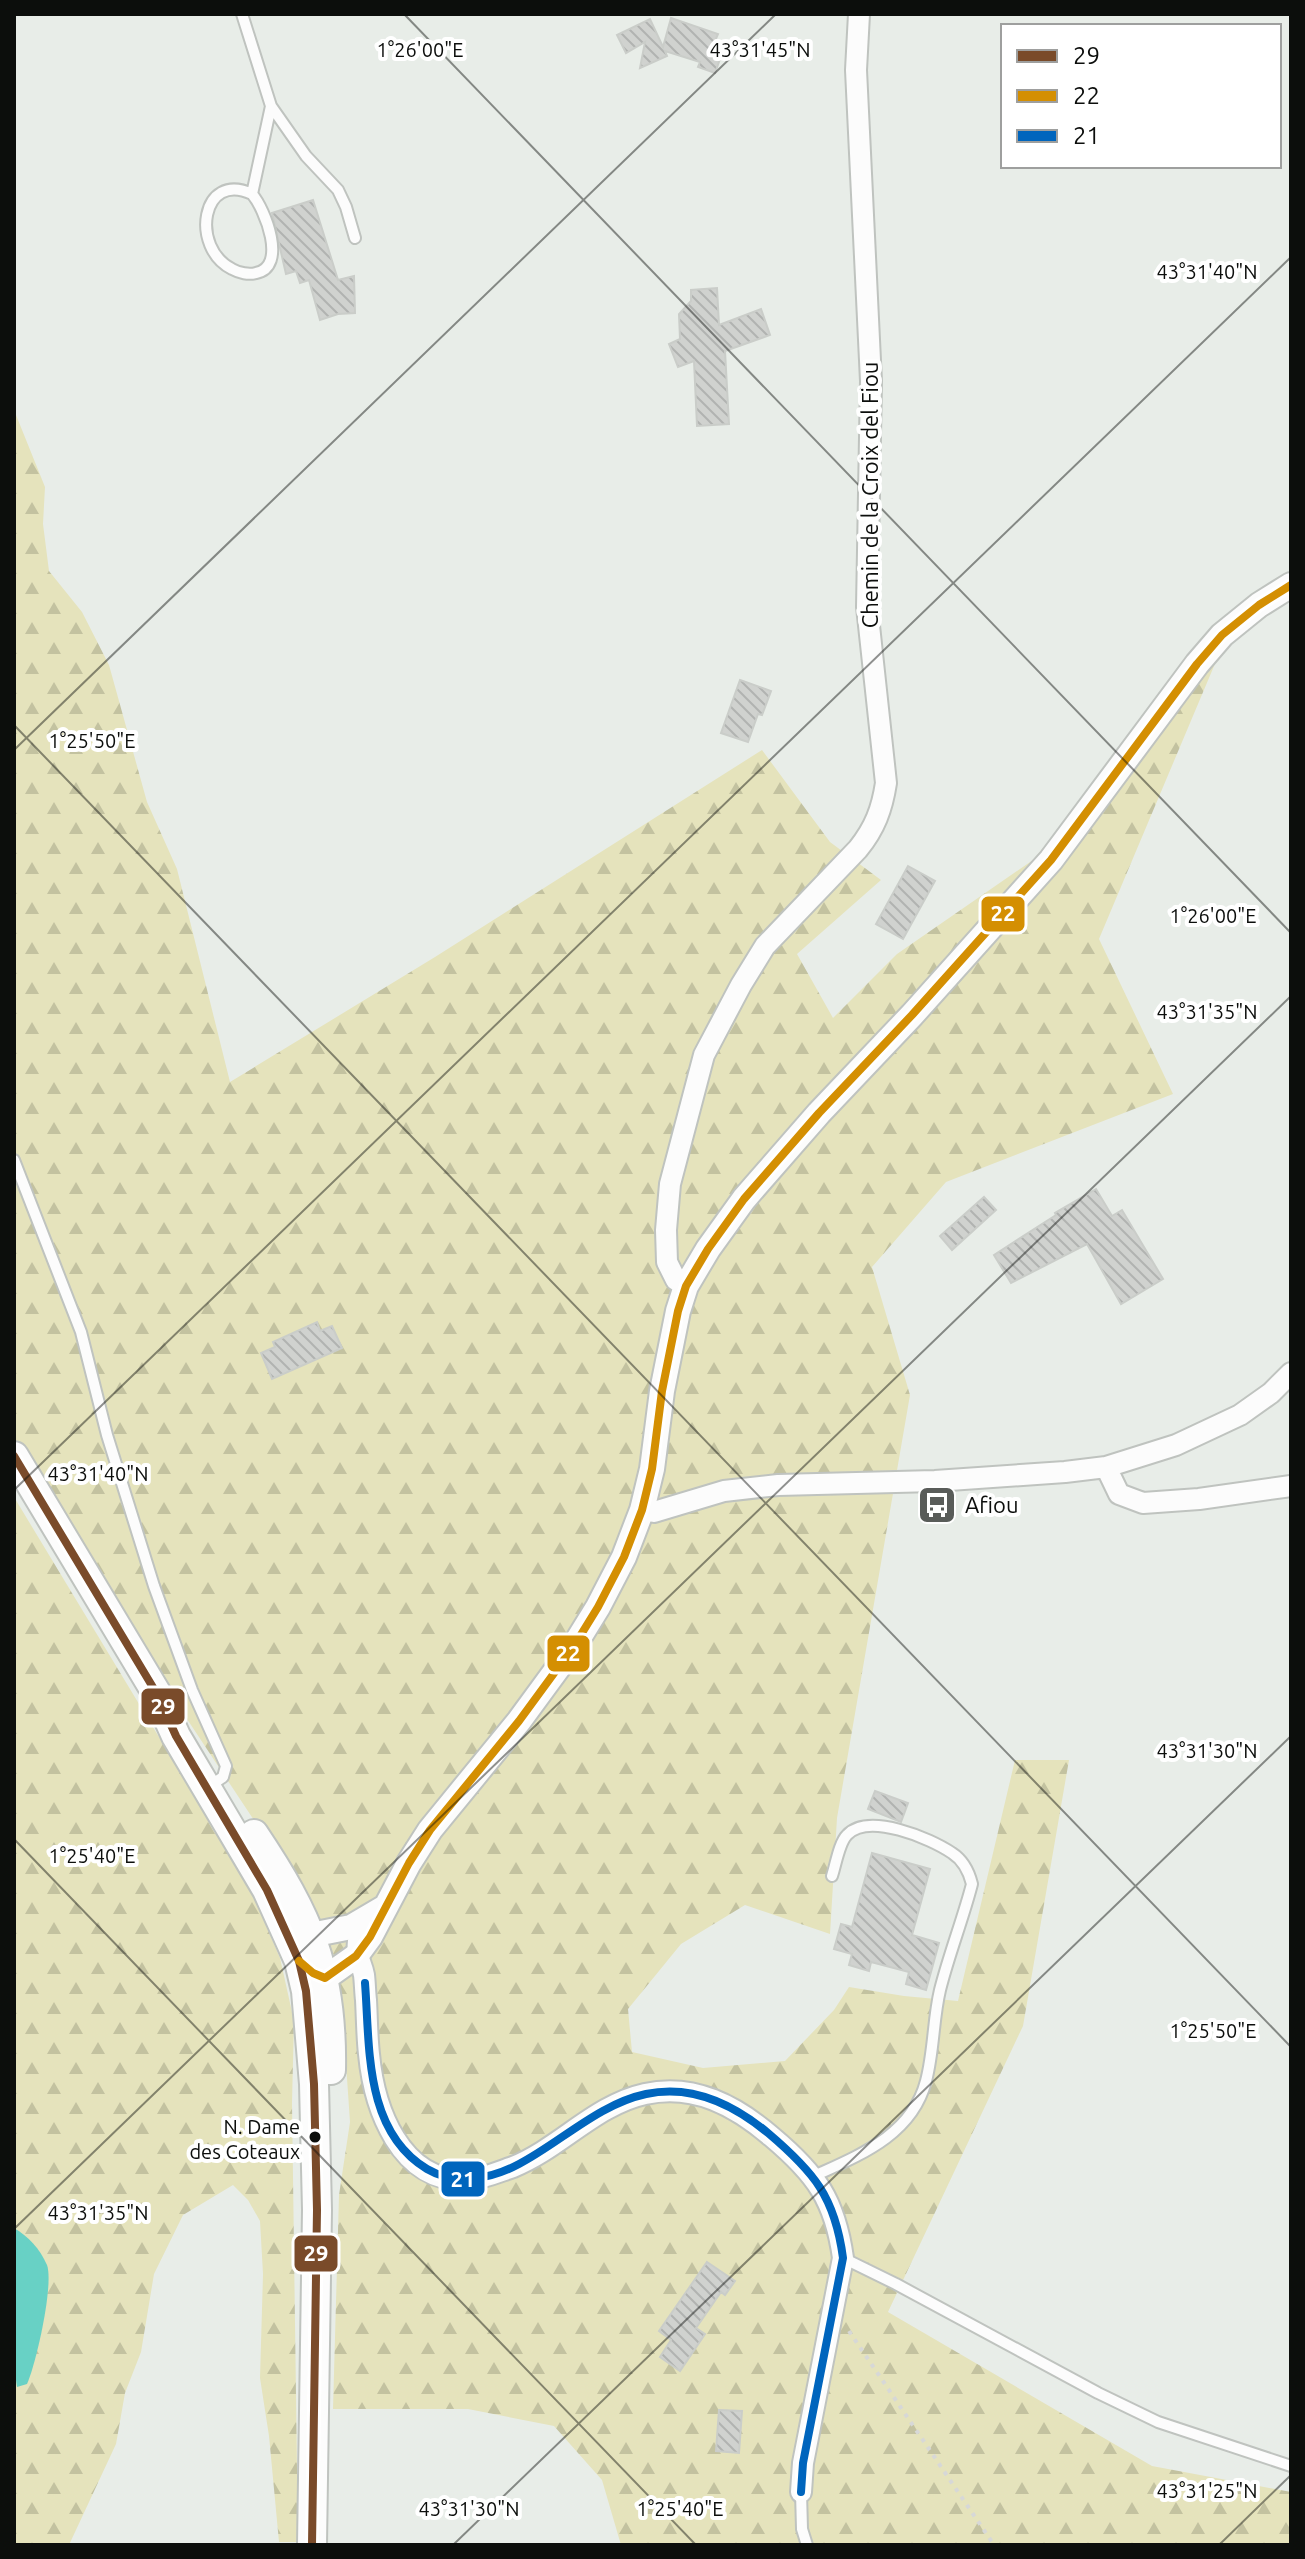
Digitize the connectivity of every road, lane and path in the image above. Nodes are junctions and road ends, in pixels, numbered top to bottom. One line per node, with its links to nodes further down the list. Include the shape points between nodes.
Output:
1 (242, 14): 3 (lane)
2 (859, 14): 8 (street, Chemin de la Croix del Fiou, via 856,70 871,381 867,607 886,783 883,807 872,833 765,946 704,1055 670,1184 666,1230 667,1262 676,1280)
3 (271, 106): 4 (lane); 5 (lane, via 338,190)
4 (252, 194): 4 (lane, via 261,205 273,253 271,264 250,274 221,261 209,242 205,220 224,191)
5 (355, 238)
6 (1291, 585): 8 (street, via 1222,635 1051,860 744,1199)
7 (14, 1160): 14 (lane, via 81,1332 154,1586 226,1766 223,1777)
8 (686, 1286): 13 (street, via 672,1336)
9 (1291, 1373): 11 (street, via 1240,1415 1176,1445)
10 (14, 1456): 14 (main road, via 157,1694 185,1730)
11 (1106, 1467): 12 (street, via 1119,1494 1143,1503); 13 (street, via 935,1481 778,1485 724,1491 654,1512)
12 (1291, 1486)
13 (642, 1510): 16 (street, via 624,1557 574,1646 430,1830)
14 (213, 1784): 18 (main road, via 278,1869); 20 (main road)
15 (832, 1876): 22 (lane, via 846,1835 862,1825 882,1825 954,1854 972,1884 940,1991 918,2105 880,2143)
16 (385, 1907): 17 (street); 19 (street)
17 (351, 1927): 18 (street); 19 (street, via 358,1940)
18 (311, 1935): 20 (street); 21 (main road)
19 (356, 1956): 21 (street); 22 (street, via 364,1973 369,2057 385,2123 397,2145 432,2172 464,2180 483,2177 517,2165 623,2102 674,2091 728,2105)
20 (299, 1961): 21 (street); 23 (main road, via 312,2038)
21 (325, 1978): 23 (main road, via 331,2083)
22 (814, 2176): 24 (street, via 832,2206)
23 (317, 2210): 28 (main road)
24 (843, 2258): 25 (street); 26 (lane, via 1158,2422)
25 (835, 2309): 27 (street); 30 (path)
26 (1291, 2466)
27 (801, 2492): 29 (lane)
28 (312, 2545)
29 (807, 2545)
30 (994, 2545)

